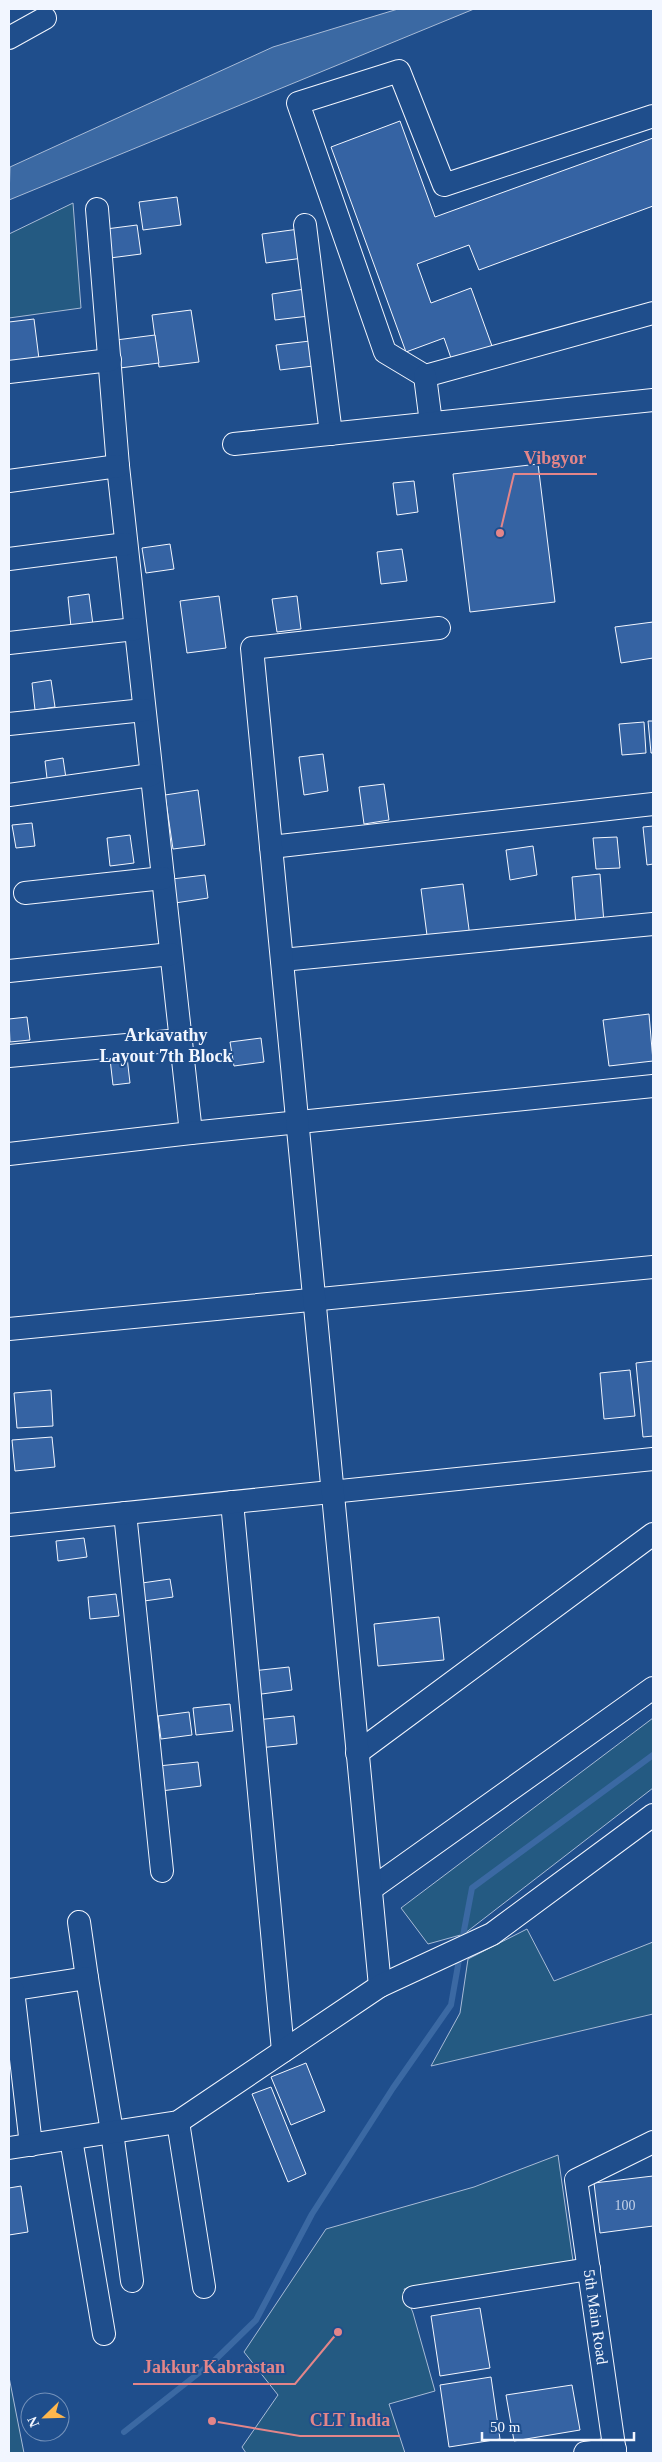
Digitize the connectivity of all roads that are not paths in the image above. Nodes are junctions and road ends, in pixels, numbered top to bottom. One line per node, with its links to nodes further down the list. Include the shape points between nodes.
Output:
1 (45, 18): 2 (street)
2 (9, 38)
3 (653, 116): 9 (street, via 444,185 399,71 298,103 385,352)
4 (97, 209): 7 (street)
5 (305, 225): 12 (street)
6 (653, 313): 9 (street)
7 (110, 360): 8 (street); 14 (street)
8 (9, 372)
9 (425, 376): 11 (street)
10 (653, 400): 11 (street)
11 (431, 424): 12 (street)
12 (331, 434): 13 (street)
13 (234, 444)
14 (118, 466): 15 (street); 16 (street)
15 (9, 481)
16 (126, 544): 17 (street); 19 (street)
17 (9, 559)
18 (439, 628): 26 (street, via 252,648)
19 (135, 629): 20 (street); 21 (street)
20 (9, 643)
21 (144, 710): 22 (street); 23 (street)
22 (9, 724)
23 (152, 776): 24 (street); 27 (street)
24 (9, 795)
25 (653, 804): 26 (street)
26 (271, 847): 31 (street)
27 (163, 878): 28 (street); 30 (street)
28 (25, 893)
29 (653, 924): 31 (street)
30 (171, 954): 32 (street); 33 (street)
31 (282, 960): 36 (street)
32 (9, 971)
33 (180, 1040): 34 (street); 37 (street)
34 (9, 1056)
35 (653, 1086): 36 (street)
36 (297, 1122): 37 (street); 40 (street)
37 (191, 1133): 38 (street)
38 (9, 1154)
39 (653, 1267): 40 (street)
40 (314, 1300): 41 (street); 43 (street)
41 (9, 1329)
42 (653, 1459): 43 (street)
43 (333, 1492): 44 (street); 49 (street)
44 (232, 1502): 45 (street); 57 (street)
45 (125, 1513): 46 (street); 51 (street)
46 (9, 1525)
47 (653, 1534): 49 (street)
48 (653, 1688): 52 (street)
49 (358, 1753): 52 (street)
50 (653, 1815): 55 (street, via 492,1934)
51 (162, 1871)
52 (371, 1889): 55 (street)
53 (79, 1922): 54 (street)
54 (87, 1978): 56 (street); 59 (street)
55 (380, 1986): 57 (street)
56 (11, 1990): 62 (street)
57 (283, 2051): 58 (street)
58 (178, 2122): 59 (street); 66 (street)
59 (112, 2132): 60 (street); 65 (street)
60 (71, 2139): 62 (street); 68 (street)
61 (653, 2142): 64 (street, 5th Main Road, via 576,2180)
62 (31, 2145): 63 (street)
63 (9, 2148)
64 (589, 2269): 67 (street); 69 (street, 5th Main Road)
65 (132, 2281)
66 (204, 2287)
67 (414, 2298)
68 (104, 2334)
69 (615, 2451): 70 (street)
70 (585, 2453)

